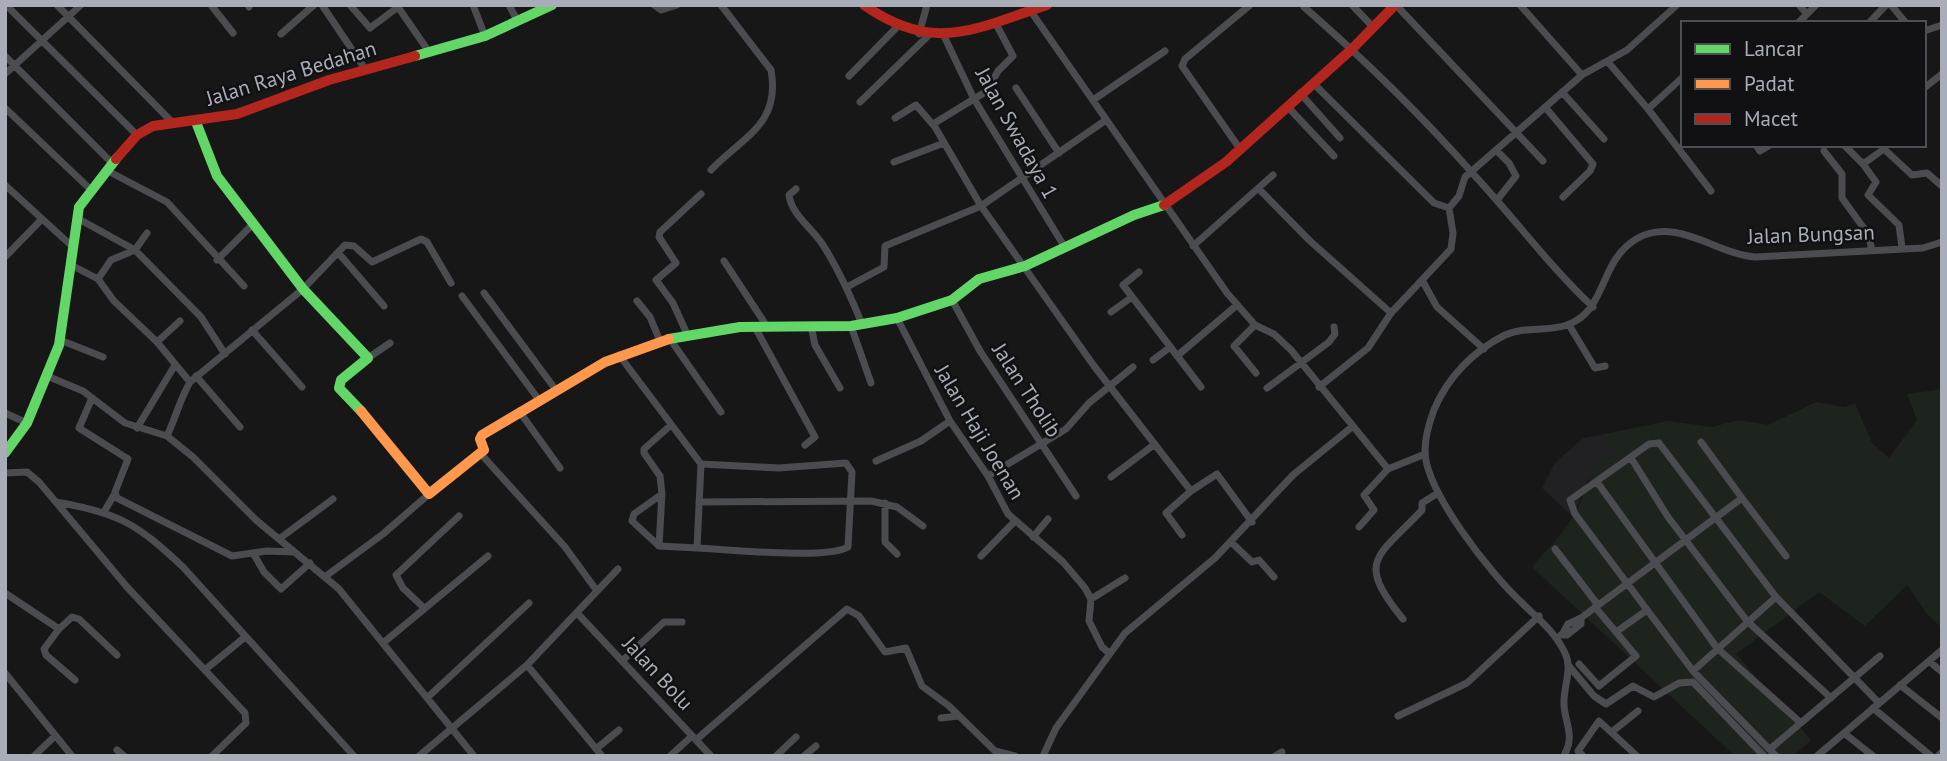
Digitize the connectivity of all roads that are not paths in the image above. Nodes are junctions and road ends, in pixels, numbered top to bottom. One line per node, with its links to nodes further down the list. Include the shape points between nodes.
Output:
1 (6, 5): 42 (street)
2 (57, 5): 29 (street)
3 (81, 5): 29 (street)
4 (211, 5): 37 (street)
5 (314, 5): 38 (street)
6 (322, 5): 49 (street)
7 (350, 5): 25 (street, via 370,28)
8 (472, 5): 40 (street)
9 (509, 5): 33 (street)
10 (552, 5): 33 (street, Jalan Raya Bedahan)
11 (654, 5): 12 (street, via 661,10)
12 (677, 5)
13 (721, 5): 88 (street, via 771,70 773,81 758,131)
14 (864, 5): 35 (street)
15 (927, 5): 39 (street)
16 (1047, 5): 27 (street)
17 (1250, 5): 79 (street, via 1182,66)
18 (1352, 5): 36 (street)
19 (1396, 5): 36 (street); 72 (street)
20 (1520, 5): 52 (street)
21 (1677, 5): 47 (street)
22 (1799, 5): 28 (street)
23 (1816, 5): 28 (street)
24 (1889, 5): 31 (street); 32 (street)
25 (397, 6): 45 (street)
26 (1304, 6): 43 (street)
27 (1030, 10): 34 (street); 61 (street)
28 (1807, 14): 30 (street)
29 (67, 16): 42 (street); 69 (street)
30 (1800, 21)
31 (1872, 21)
32 (1904, 21)
33 (517, 22): 40 (street, Jalan Raya Bedahan)
34 (995, 22): 41 (street); 60 (street, via 1013,56 991,86)
35 (898, 26): 39 (street); 53 (street)
36 (1373, 27): 43 (street)
37 (233, 33)
38 (281, 34)
39 (923, 35): 41 (street); 62 (street)
40 (485, 36): 45 (street, Jalan Raya Bedahan)
41 (944, 36): 60 (street, Jalan Swadaya 1)
42 (41, 41): 48 (street); 73 (street)
43 (1352, 49): 55 (street); 89 (street)
44 (1165, 51): 61 (street)
45 (429, 52): 49 (street, Jalan Raya Bedahan)
46 (5, 57): 48 (street)
47 (1608, 62): 52 (street); 66 (street)
48 (15, 66): 50 (street); 87 (street)
49 (365, 69): 70 (street, Jalan Raya Bedahan, via 235,114)
50 (5, 74)
51 (1942, 74): 56 (street)
52 (1582, 75): 58 (street)
53 (849, 76)
54 (1681, 80): 66 (street)
55 (1313, 83): 59 (street); 103 (street, via 1434,204)
56 (1926, 86)
57 (1016, 88): 82 (street)
58 (1562, 92): 64 (street); 75 (street)
59 (1299, 93): 63 (street); 74 (street)
60 (974, 99): 71 (street); 91 (street, Jalan Swadaya 1)
61 (1093, 100): 68 (street)
62 (860, 102)
63 (1286, 105): 79 (street); 83 (street)
64 (1545, 107): 72 (street); 99 (street, via 1593,164)
65 (5, 108): 94 (street)
66 (1648, 109): 97 (street)
67 (895, 118): 71 (street, via 916,105)
68 (1106, 120): 82 (street); 101 (street)
69 (171, 121): 70 (street, Jalan Raya Bedahan); 73 (street, Jalan Raya Bedahan)
70 (196, 122): 106 (street, via 211,168)
71 (933, 124): 76 (street)
72 (1517, 134): 80 (street); 84 (street)
73 (137, 135): 87 (street, Jalan Raya Bedahan)
74 (1340, 138)
75 (1604, 139)
76 (944, 143): 85 (street); 102 (street)
77 (1846, 147): 86 (street)
78 (1884, 147): 86 (street); 93 (street, via 1912,175 1927,173)
79 (1240, 149): 101 (street)
80 (1497, 151): 89 (street); 100 (street, via 1516,176)
81 (1824, 151): 114 (street, via 1842,174 1842,198 1868,234)
82 (1059, 153): 91 (street)
83 (1334, 156)
84 (1543, 160)
85 (894, 162)
86 (1863, 164): 112 (street, via 1876,182 1869,197 1899,225)
87 (109, 167): 94 (street, Jalan Raya Bedahan); 117 (street, via 167,202)
88 (711, 170)
89 (1473, 172): 100 (street); 103 (street, via 1465,177)
90 (1273, 174): 95 (street)
91 (1020, 180): 102 (street); 109 (street, Jalan Swadaya 1)
92 (5, 185): 105 (street)
93 (1942, 186)
94 (90, 189): 104 (street, Jalan Raya Bedahan)
95 (1259, 189): 110 (street); 137 (street)
96 (796, 190): 126 (street, via 789,195 792,208 821,242)
97 (1711, 191)
98 (701, 194): 149 (street, via 659,237 676,263 656,280)
99 (1563, 197)
100 (1497, 200): 135 (street, via 1565,281)
101 (1167, 205): 109 (street); 110 (street)
102 (981, 206): 120 (street); 126 (street, via 885,246 884,267)
103 (1449, 208): 123 (street, via 1454,233 1451,248)
104 (77, 218): 111 (street, Jalan Raya Bedahan); 113 (street)
105 (41, 220): 111 (street); 116 (street)
106 (252, 225): 117 (street); 127 (street)
107 (147, 233): 113 (street)
108 (1942, 242): 112 (street, Jalan Bungsan)
109 (1063, 246): 120 (street)
110 (1194, 246): 133 (street)
111 (74, 248): 119 (street, Jalan Raya Bedahan)
112 (1902, 248): 114 (street, Jalan Bungsan)
113 (135, 250): 122 (street, via 111,261); 156 (street, via 201,317)
114 (1872, 250): 135 (street, Jalan Bungsan, via 1743,256 1703,240 1661,231 1639,238 1614,259)
115 (335, 254): 124 (street, via 349,243 372,262 421,239); 127 (street); 134 (street)
116 (5, 257)
117 (217, 260): 125 (street)
118 (724, 261): 146 (street)
119 (73, 266): 122 (street); 150 (street, Jalan Raya Bedahan)
120 (1025, 266): 131 (street, via 979,279); 174 (street)
121 (1139, 272): 130 (street, via 1123,285)
122 (98, 279): 152 (street)
123 (1422, 281): 137 (street); 155 (street, via 1437,307)
124 (451, 283)
125 (243, 286)
126 (847, 287): 140 (street)
127 (303, 289): 148 (street); 160 (street)
128 (484, 293): 176 (street)
129 (462, 296): 178 (street)
130 (1132, 297): 136 (street); 154 (street)
131 (952, 300): 138 (street); 192 (street, Jalan Tholib)
132 (637, 301): 151 (street)
133 (1237, 305): 141 (street); 158 (street)
134 (384, 306)
135 (1593, 306): 142 (street, Jalan Bungsan)
136 (1111, 312)
137 (1391, 313): 172 (street, via 1367,348)
138 (897, 318): 140 (street); 182 (street, Jalan Haji Joenan)
139 (180, 321): 152 (street)
140 (862, 324): 144 (street)
141 (1255, 324): 162 (street, via 1280,340); 166 (street, via 1234,346)
142 (1569, 325): 155 (street, via 1520,330); 164 (street, via 1595,368)
143 (811, 326): 144 (street); 146 (street); 173 (street, via 815,345)
144 (851, 326): 169 (street)
145 (1334, 327): 162 (street, via 1329,342)
146 (768, 328): 147 (street)
147 (756, 329): 149 (street); 190 (street, via 815,437)
148 (252, 330): 156 (street); 170 (street)
149 (687, 334): 151 (street)
150 (60, 340): 159 (street); 167 (street, Jalan Raya Bedahan)
151 (665, 340): 157 (street); 180 (street)
152 (157, 342): 163 (street)
153 (390, 342): 160 (street)
154 (1169, 348): 158 (street); 161 (street)
155 (1484, 349): 195 (street, via 1458,369 1441,392)
156 (225, 354): 168 (street)
157 (618, 355): 176 (street); 184 (street)
158 (1177, 356): 171 (street)
159 (103, 357)
160 (368, 358): 207 (street, via 341,380 339,388)
161 (1153, 360)
162 (1300, 362): 172 (street); 175 (street)
163 (175, 365): 168 (street); 187 (street)
164 (1605, 366)
165 (1133, 367): 174 (street)
166 (1256, 373)
167 (47, 376): 177 (street); 183 (street, Jalan Raya Bedahan)
168 (193, 379): 186 (street); 188 (street, via 181,393)
169 (871, 383)
170 (302, 387)
171 (1201, 387)
172 (1320, 387): 185 (street)
173 (840, 388)
174 (1111, 388): 191 (street); 192 (street)
175 (1267, 388)
176 (556, 390): 178 (street)
177 (92, 398): 187 (street); 209 (street, via 79,428 128,459)
178 (538, 400): 179 (street)
179 (519, 411): 194 (street, via 482,435 485,449); 199 (street)
180 (721, 412)
181 (5, 413): 183 (street)
182 (950, 421): 197 (street); 202 (street, Jalan Haji Joenan)
183 (27, 423): 193 (street, Jalan Raya Bedahan)
184 (671, 425): 198 (street); 208 (street, via 644,449 662,480)
185 (1353, 426): 200 (street); 222 (street, via 1293,475)
186 (240, 427)
187 (137, 428): 188 (street)
188 (167, 436): 227 (street)
189 (1700, 442): 211 (street)
190 (806, 444)
191 (1155, 444): 203 (street); 205 (street)
192 (1041, 446): 202 (street); 210 (street, Jalan Tholib)
193 (5, 453)
194 (480, 453): 207 (street); 246 (street, via 565,547)
195 (1424, 454): 200 (street); 206 (street)
196 (1631, 458): 204 (street); 219 (street, via 1649,444 1659,443); 228 (street)
197 (876, 461)
198 (701, 464): 213 (street, via 779,468 846,463 852,472); 215 (street)
199 (560, 468)
200 (1388, 469): 224 (street, via 1366,489 1364,495 1374,510)
201 (5, 472): 214 (street, via 27,472)
202 (988, 477): 221 (street, Jalan Haji Joenan)
203 (1111, 477)
204 (1597, 482): 240 (street); 245 (street, via 1572,498 1570,505)
205 (1191, 491): 222 (street, via 1217,474); 225 (street, via 1166,513)
206 (1438, 493): 255 (street, via 1485,563); 256 (street, via 1422,503 1422,510 1378,557 1374,568 1385,599)
207 (429, 494): 242 (street)
208 (662, 494): 230 (street); 230 (street, via 632,518)
209 (114, 495): 217 (street); 234 (street, via 227,555)
210 (1076, 496)
211 (1742, 498): 219 (street); 236 (street)
212 (332, 499): 227 (street)
213 (848, 501): 215 (street); 216 (street); 231 (street, via 849,543 844,550)
214 (56, 502): 217 (street); 274 (street, via 127,587)
215 (699, 502): 231 (street)
216 (885, 503): 223 (street); 235 (street, via 885,542)
217 (104, 512): 262 (street, via 133,524 160,545)
218 (459, 516): 252 (street, via 396,575)
219 (1716, 517): 228 (street); 248 (street)
220 (1048, 519): 226 (street)
221 (1014, 522): 226 (street, Jalan Haji Joenan); 238 (street)
222 (1252, 522): 229 (street)
223 (923, 526)
224 (1359, 527)
225 (1182, 535)
226 (1033, 537): 249 (street, Jalan Haji Joenan, via 1070,569)
227 (279, 538): 233 (street)
228 (1687, 539): 240 (street); 257 (street)
229 (1231, 542): 243 (street); 266 (street, via 1136,622)
230 (659, 546): 231 (street)
231 (697, 548)
232 (1555, 549): 251 (street)
233 (294, 552): 234 (street); 239 (street)
234 (253, 553): 239 (street, via 281,589)
235 (897, 554)
236 (1786, 555)
237 (488, 556): 252 (street)
238 (981, 556)
239 (310, 563): 242 (street)
240 (1655, 563): 245 (street); 264 (street)
241 (618, 569): 246 (street)
242 (326, 576): 263 (street)
243 (1274, 577)
244 (1125, 578): 249 (street)
245 (1627, 583): 251 (street); 253 (street)
246 (597, 591): 254 (street)
247 (5, 593): 259 (street)
248 (1776, 597): 257 (street); 278 (street)
249 (1091, 599): 266 (street, Jalan Haji Joenan, via 1089,621)
250 (529, 603): 281 (street)
251 (1597, 606): 260 (street); 261 (street, via 1581,618 1581,624)
252 (423, 607): 263 (street)
253 (1647, 610): 260 (street); 275 (street)
254 (578, 614): 269 (street, Jalan Bolu); 272 (street)
255 (1539, 616): 261 (street); 286 (street, via 1467,683)
256 (1403, 619)
257 (1747, 621): 264 (street); 282 (street)
258 (682, 622): 269 (street, via 664,622)
259 (59, 629): 267 (street, via 75,617); 279 (street, via 44,649)
260 (1616, 632): 271 (street, via 1636,656 1599,686)
261 (1559, 636): 273 (street)
262 (245, 637): 274 (street); 308 (street)
263 (383, 643): 281 (street)
264 (1717, 648): 275 (street); 289 (street)
265 (1942, 650): 270 (street)
266 (1109, 653): 317 (street, via 1056,728)
267 (117, 655)
268 (1880, 656): 278 (street)
269 (622, 661): 295 (street, Jalan Bolu)
270 (1929, 661): 276 (street); 280 (street)
271 (1579, 664)
272 (527, 665): 290 (street); 300 (street)
273 (1569, 666): 297 (street, via 1564,702); 321 (street, via 1606,704 1633,686 1654,697 1679,683 1693,682)
274 (206, 669): 307 (street, via 247,717)
275 (1693, 671): 303 (street)
276 (1942, 672)
277 (5, 673): 294 (street)
278 (1854, 679): 282 (street); 283 (street)
279 (75, 680)
280 (1900, 685): 283 (street); 288 (street)
281 (427, 698): 290 (street)
282 (1831, 698): 289 (street)
283 (1876, 706): 293 (street); 324 (street)
284 (1638, 711): 292 (street)
285 (959, 716): 287 (street); 295 (street, via 919,682 906,648 885,652 859,616 847,609); 316 (street, via 995,751)
286 (1398, 716)
287 (941, 718)
288 (1942, 718)
289 (1801, 723): 303 (street)
290 (451, 730): 309 (street); 310 (street)
291 (619, 730): 300 (street)
292 (1613, 731): 298 (street, via 1599,721); 320 (street)
293 (1844, 733): 322 (street); 323 (street)
294 (55, 736): 304 (street); 305 (street)
295 (695, 737): 312 (street); 313 (street, Jalan Bolu)
296 (796, 737): 314 (street)
297 (1569, 741): 298 (street); 318 (street)
298 (1582, 743): 319 (street, via 1578,751)
299 (816, 746): 315 (street)
300 (596, 749): 311 (street)
301 (117, 750): 306 (street)
302 (1942, 752): 325 (street)
303 (1773, 753)
304 (34, 756)
305 (72, 756)
306 (124, 756)
307 (212, 756)
308 (354, 756)
309 (419, 756)
310 (474, 756)
311 (602, 756)
312 (670, 756)
313 (711, 756)
314 (776, 756)
315 (804, 756)
316 (1015, 756)
317 (1044, 756)
318 (1564, 756)
319 (1583, 756)
320 (1637, 756)
321 (1764, 756)
322 (1818, 756)
323 (1873, 756)
324 (1931, 756)
325 (1938, 756)

